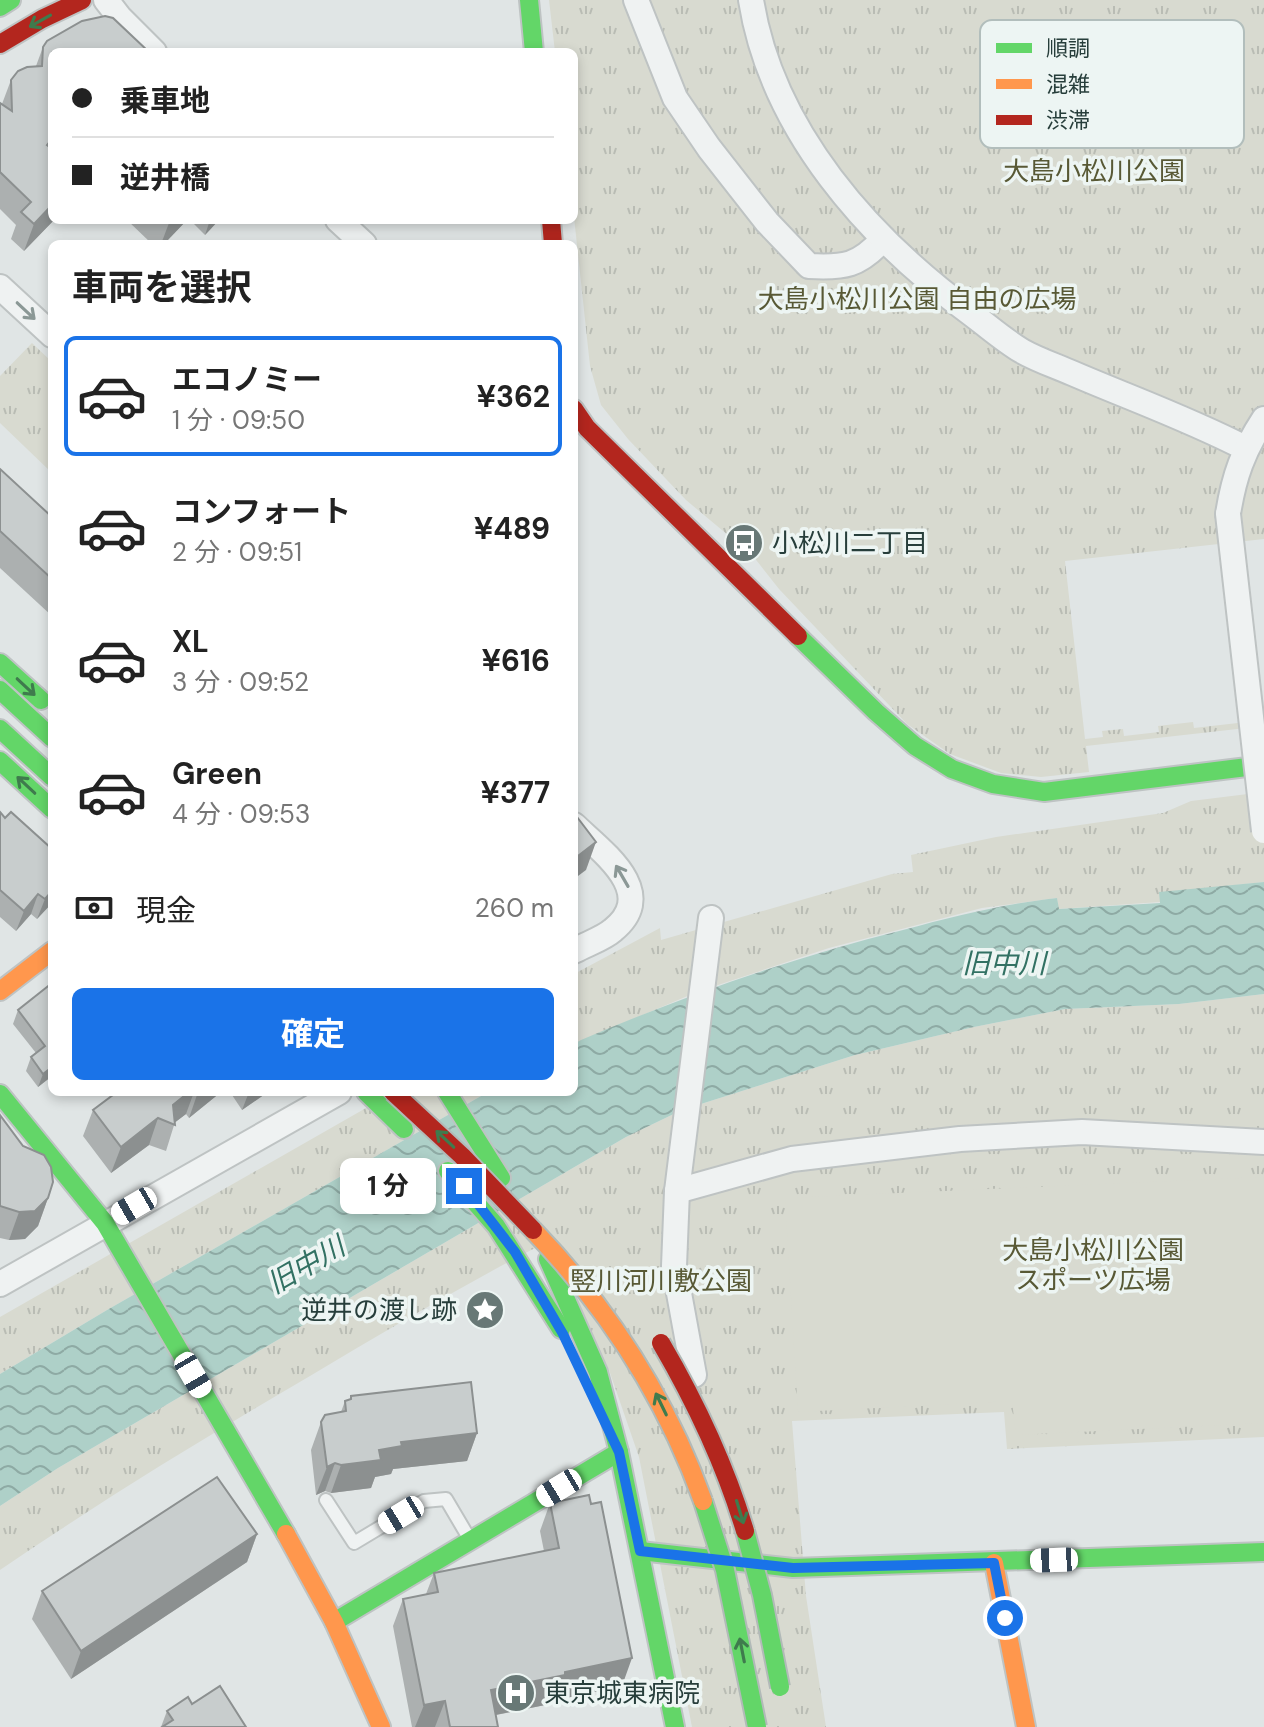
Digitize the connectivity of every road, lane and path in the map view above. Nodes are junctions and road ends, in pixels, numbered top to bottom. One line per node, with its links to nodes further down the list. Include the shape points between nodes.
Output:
1 (11, 0): 7 (main road)
2 (82, 0): 8 (main road, one-way to 8)
3 (106, 0): 9 (street)
4 (529, 0): 10 (main road)
5 (636, 0): 12 (street, via 675,98 767,222 809,266 840,268 867,257)
6 (751, 0): 12 (street, via 783,100 810,151)
7 (0, 7)
8 (0, 44)
9 (150, 48)
10 (534, 48)
11 (342, 224): 13 (street)
12 (883, 239): 18 (street, via 938,289 1021,351 1202,425)
13 (360, 240)
14 (0, 287): 15 (street, one-way to 15)
15 (48, 331)
16 (578, 415): 25 (main road, via 876,712 937,763 982,782 1044,792)
17 (1264, 419): 18 (street)
18 (1245, 448): 29 (street, bridge, via 1228,514)
19 (0, 663): 21 (main road, one-way to 21)
20 (0, 690): 23 (main road)
21 (48, 707)
22 (0, 729): 26 (main road)
23 (48, 734)
24 (0, 761): 27 (main road, one-way to 24)
25 (1264, 765)
26 (48, 773)
27 (48, 805)
28 (578, 829): 31 (street, one-way to 28, via 613,930 629,911 630,897 628,881 617,865)
29 (1264, 831)
30 (711, 918): 42 (street)
31 (578, 949)
32 (48, 954): 33 (main road)
33 (0, 991)
34 (0, 1094): 43 (main road)
35 (332, 1096): 43 (street)
36 (370, 1096): 46 (main road, via 464,1186 515,1252 563,1334)
37 (397, 1096): 57 (main road, one-way to 37, bridge, via 725,1570 702,1497 656,1394 613,1324 566,1264)
38 (440, 1096): 41 (main road)
39 (449, 1096): 46 (main road, bridge, via 556,1273 598,1372)
40 (1264, 1142): 42 (street, via 1082,1132 960,1139 792,1159)
41 (521, 1175)
42 (677, 1191): 48 (street, via 674,1266)
43 (105, 1223): 44 (street); 53 (main road)
44 (0, 1284)
45 (652, 1330): 54 (main road, one-way to 54, bridge, via 684,1381 732,1487 754,1556)
46 (619, 1452): 49 (main road); 50 (main road)
47 (326, 1500): 49 (lane, via 354,1543 424,1501 446,1499)
48 (726, 1528)
49 (470, 1541): 53 (main road)
50 (640, 1551): 52 (main road, via 793,1568); 56 (main road)
51 (1264, 1552): 52 (main road)
52 (994, 1563): 58 (main road)
53 (334, 1622): 55 (main road)
54 (782, 1698)
55 (381, 1727)
56 (675, 1727)
57 (757, 1727)
58 (1026, 1727)

